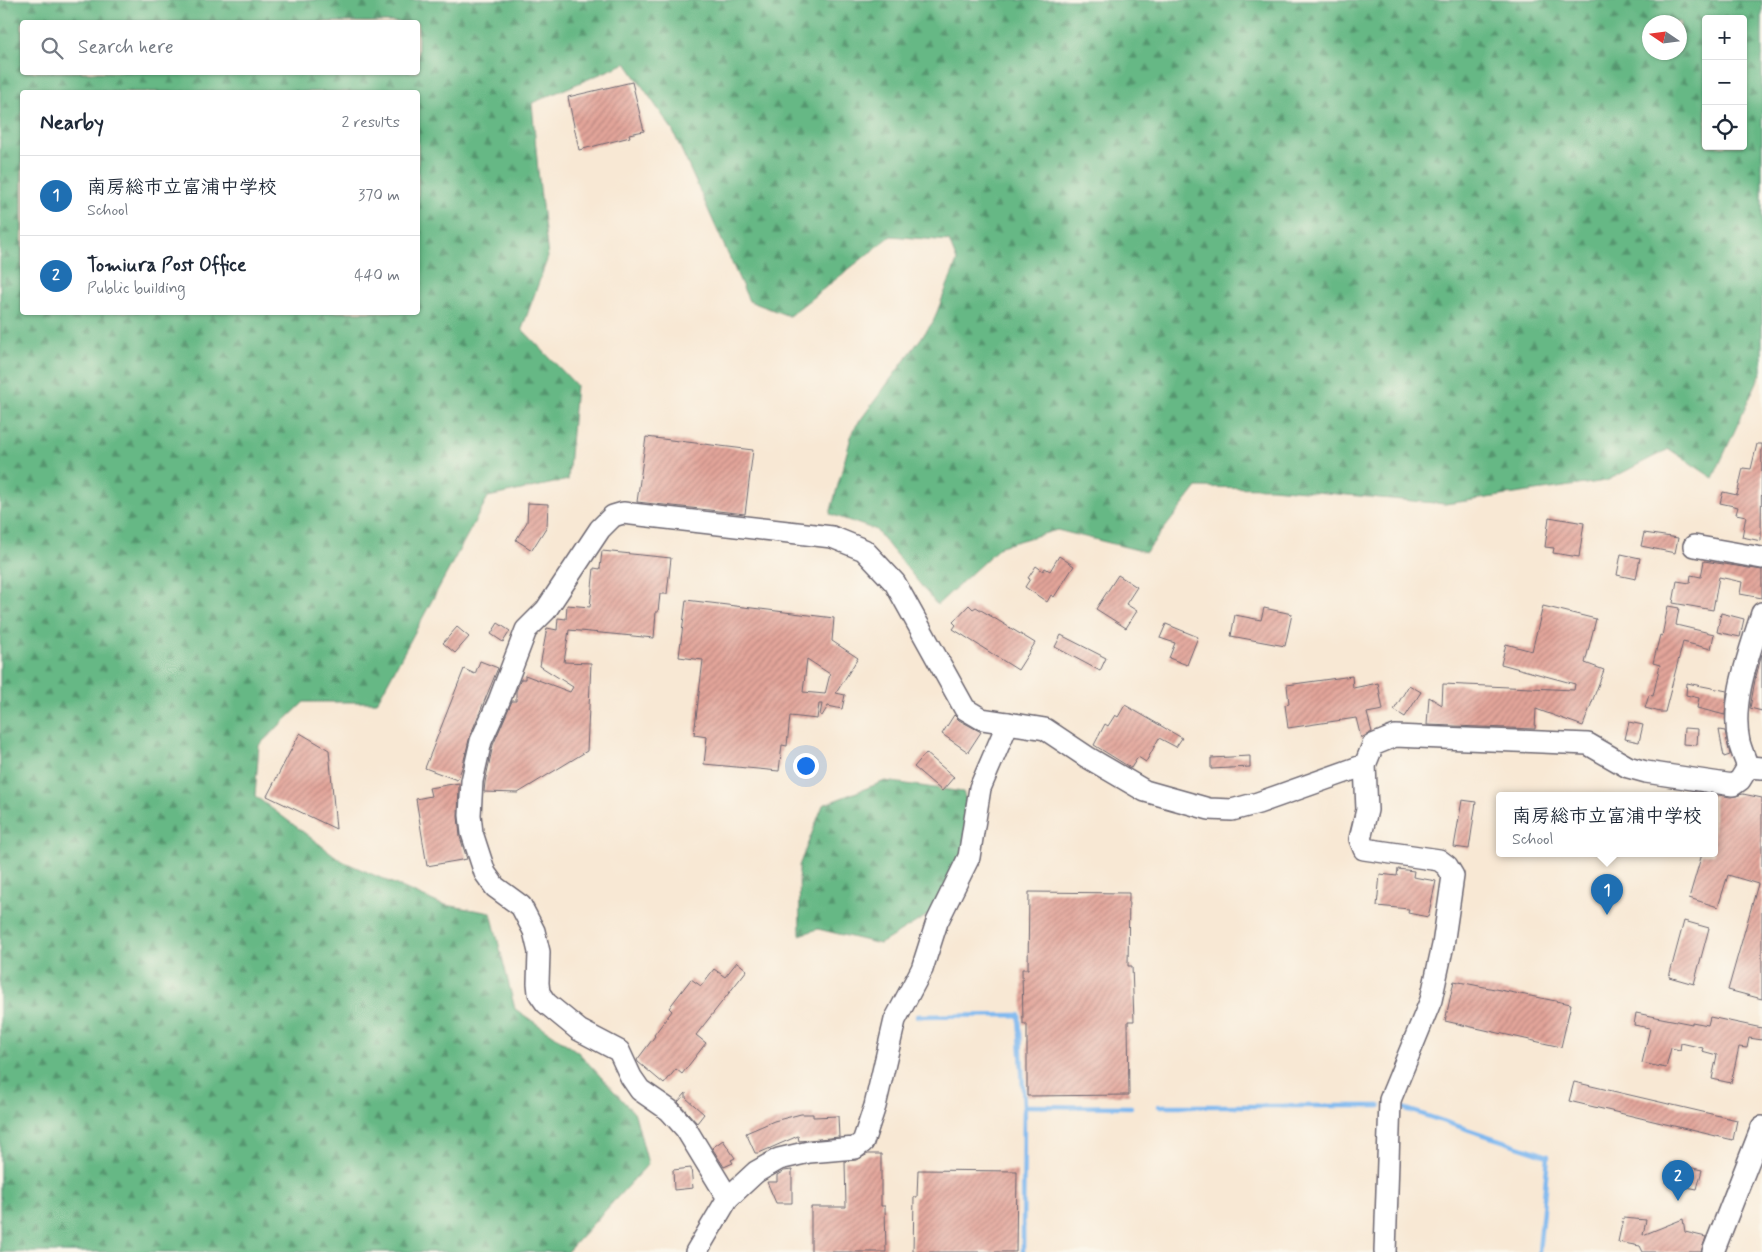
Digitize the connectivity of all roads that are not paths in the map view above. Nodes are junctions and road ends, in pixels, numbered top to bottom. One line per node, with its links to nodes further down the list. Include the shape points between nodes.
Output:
1 (1694, 546): 2 (street)
2 (1762, 558)
3 (1762, 613): 6 (street, via 1747,661 1737,710 1739,742)
4 (1008, 723): 5 (street, via 1045,729 1145,791 1209,809 1232,810 1258,803); 8 (street, via 980,788 969,857 937,922 922,969 894,1020 875,1106 863,1142 854,1148 809,1152 779,1159 756,1172); 8 (street, via 982,719 965,708 895,583 864,550 832,537 622,513 613,516 600,529 546,610 526,630 481,741 472,781 470,815 477,852 494,887 520,906 534,931 539,952 539,993 546,1003 579,1030 618,1051 640,1090 669,1110 686,1129)
5 (1365, 765): 6 (street, via 1373,746 1395,736 1588,744 1628,767 1733,785); 10 (street, via 1367,810 1360,839 1364,849 1439,860 1453,876 1431,1000 1390,1100)
6 (1755, 768)
7 (1762, 1127): 11 (street)
8 (728, 1198): 9 (street)
9 (696, 1252)
10 (1385, 1252)
11 (1713, 1252)

